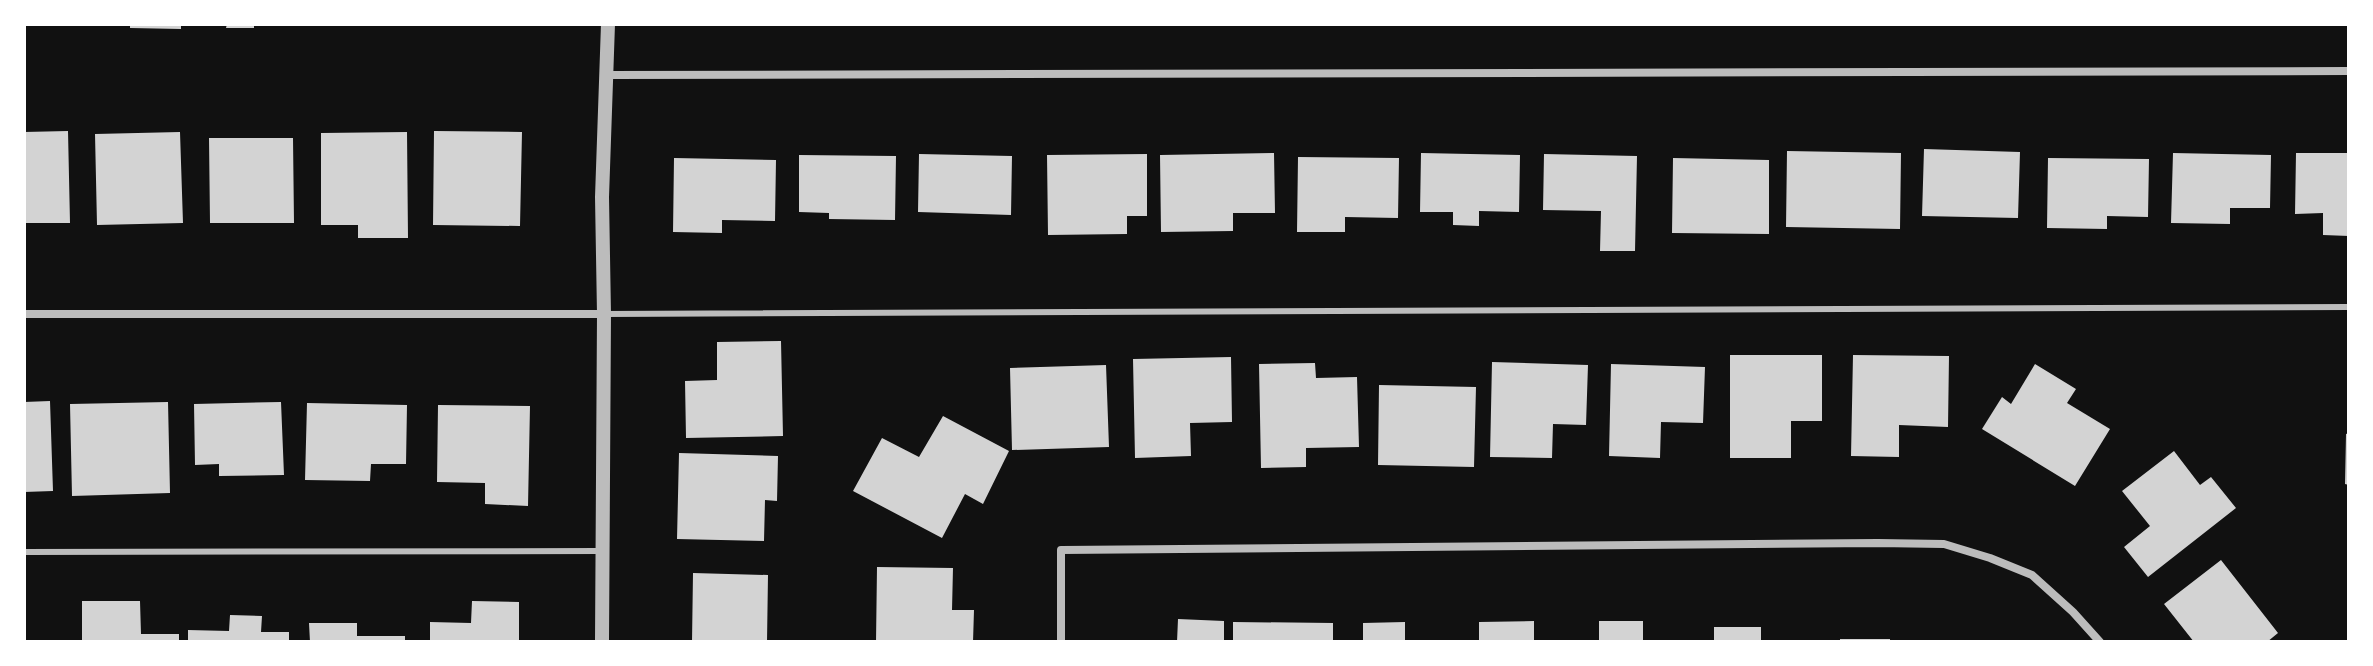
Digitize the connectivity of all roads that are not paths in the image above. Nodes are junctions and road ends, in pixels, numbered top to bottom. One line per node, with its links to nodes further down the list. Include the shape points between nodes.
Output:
1 (608, 24): 3 (street)
2 (2349, 71): 3 (street)
3 (607, 75): 6 (street)
4 (2349, 307): 6 (lane)
5 (24, 314): 6 (street)
6 (604, 314): 7 (street)
7 (602, 551): 8 (lane); 9 (street)
8 (24, 552)
9 (602, 642)
10 (1061, 642): 11 (street, via 1061,550 1944,544 2032,575)
11 (2100, 642)

